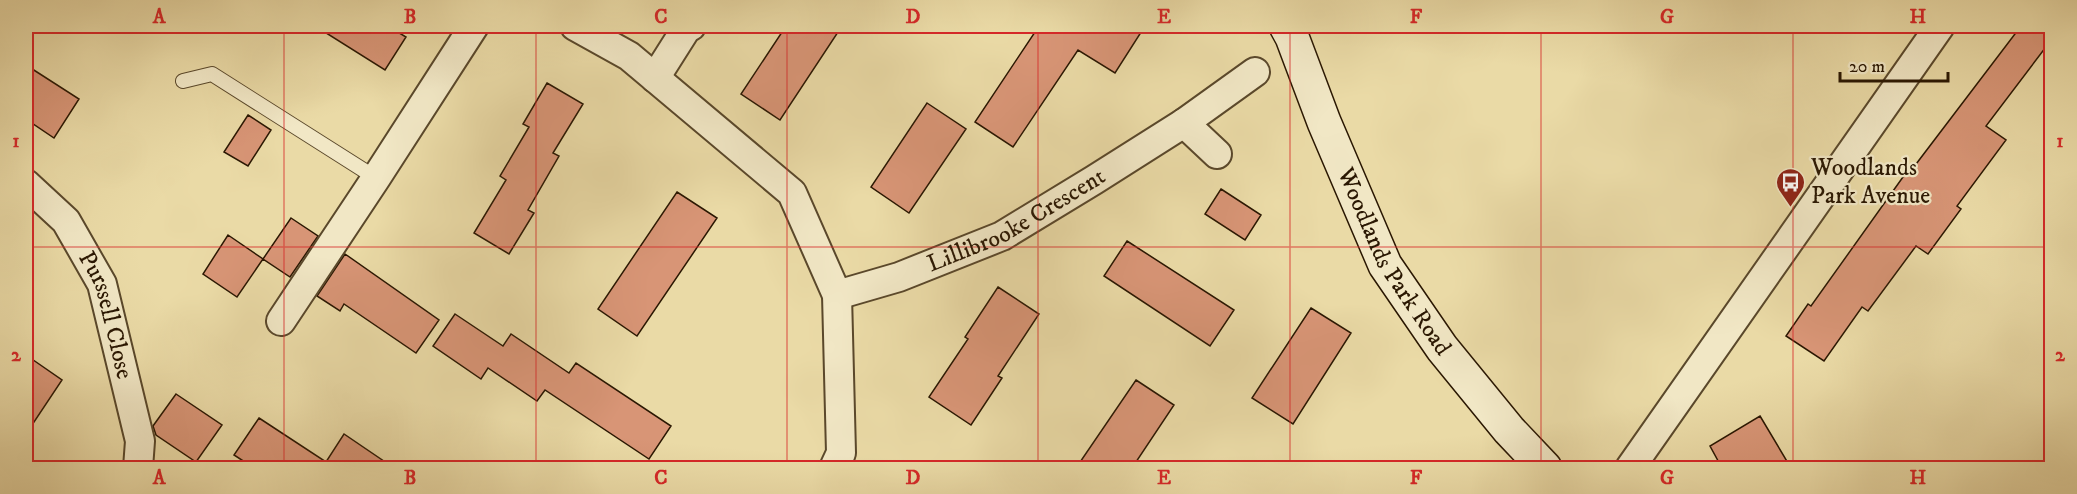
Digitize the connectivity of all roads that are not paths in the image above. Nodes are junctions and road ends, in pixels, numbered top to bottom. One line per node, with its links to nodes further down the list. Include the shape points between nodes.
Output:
1 (474, 26): 11 (street)
2 (575, 26): 7 (street, via 629,56)
3 (691, 26): 7 (street)
4 (1286, 26): 17 (street, Woodlands Park Road, via 1385,265 1442,348)
5 (1940, 26): 18 (street)
6 (1255, 72): 9 (street, Lillibrooke Crescent)
7 (655, 78): 13 (street, via 792,193)
8 (183, 81): 11 (lane, via 212,74)
9 (1184, 123): 10 (street); 13 (street, Lillibrooke Crescent, via 1002,236 899,277)
10 (1217, 154)
11 (376, 178): 14 (street)
12 (26, 184): 15 (street, Purssell Close, via 66,221 102,284 140,441)
13 (837, 295): 16 (street, via 842,453)
14 (281, 321)
15 (138, 468)
16 (834, 468)
17 (1545, 468)
18 (1630, 468)

